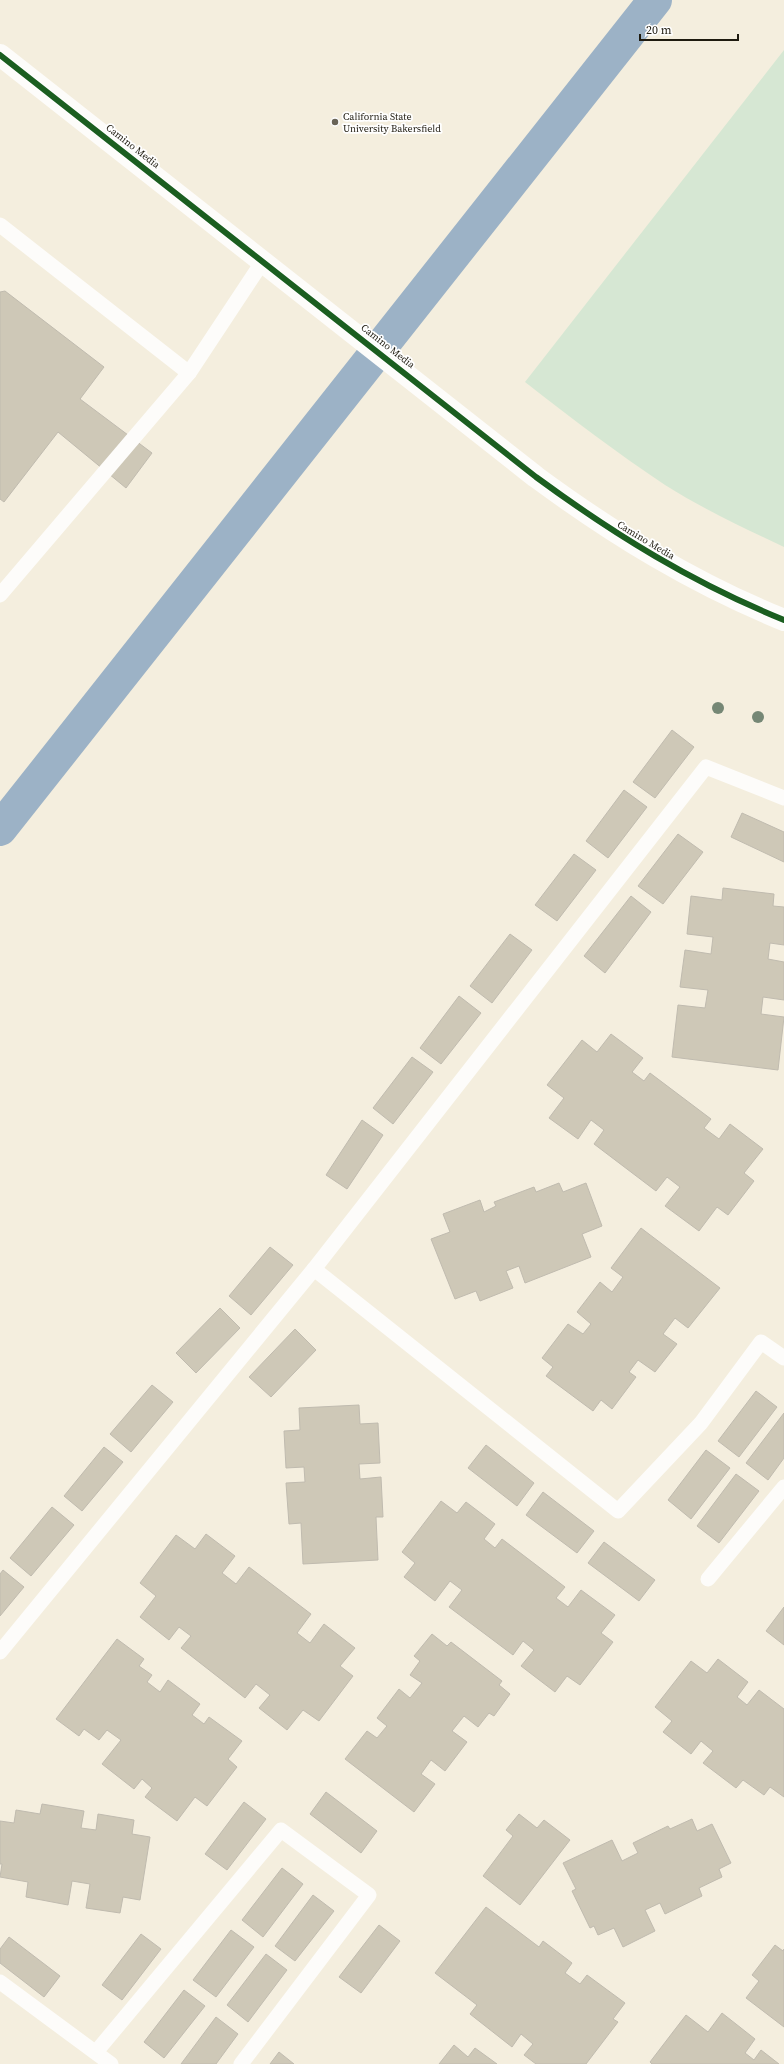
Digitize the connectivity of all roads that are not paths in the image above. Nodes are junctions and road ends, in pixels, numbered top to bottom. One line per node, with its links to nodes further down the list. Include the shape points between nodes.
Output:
1 (0, 55): 3 (street, Camino Media)
2 (0, 225): 4 (lane)
3 (263, 261): 4 (lane); 6 (street, Camino Media, via 536,477 594,519 669,566 748,606)
4 (189, 373): 5 (lane)
5 (0, 594)
6 (784, 620)
7 (784, 798): 8 (lane, via 706,767)
8 (314, 1269): 9 (lane, via 618,1510 701,1423 761,1342); 12 (lane)
9 (784, 1358)
10 (784, 1487): 11 (lane)
11 (708, 1580)
12 (0, 1652)
13 (0, 1982): 14 (lane)
14 (96, 2052): 15 (lane); 16 (lane, via 281,1830 369,1895)
15 (111, 2064)
16 (241, 2064)

